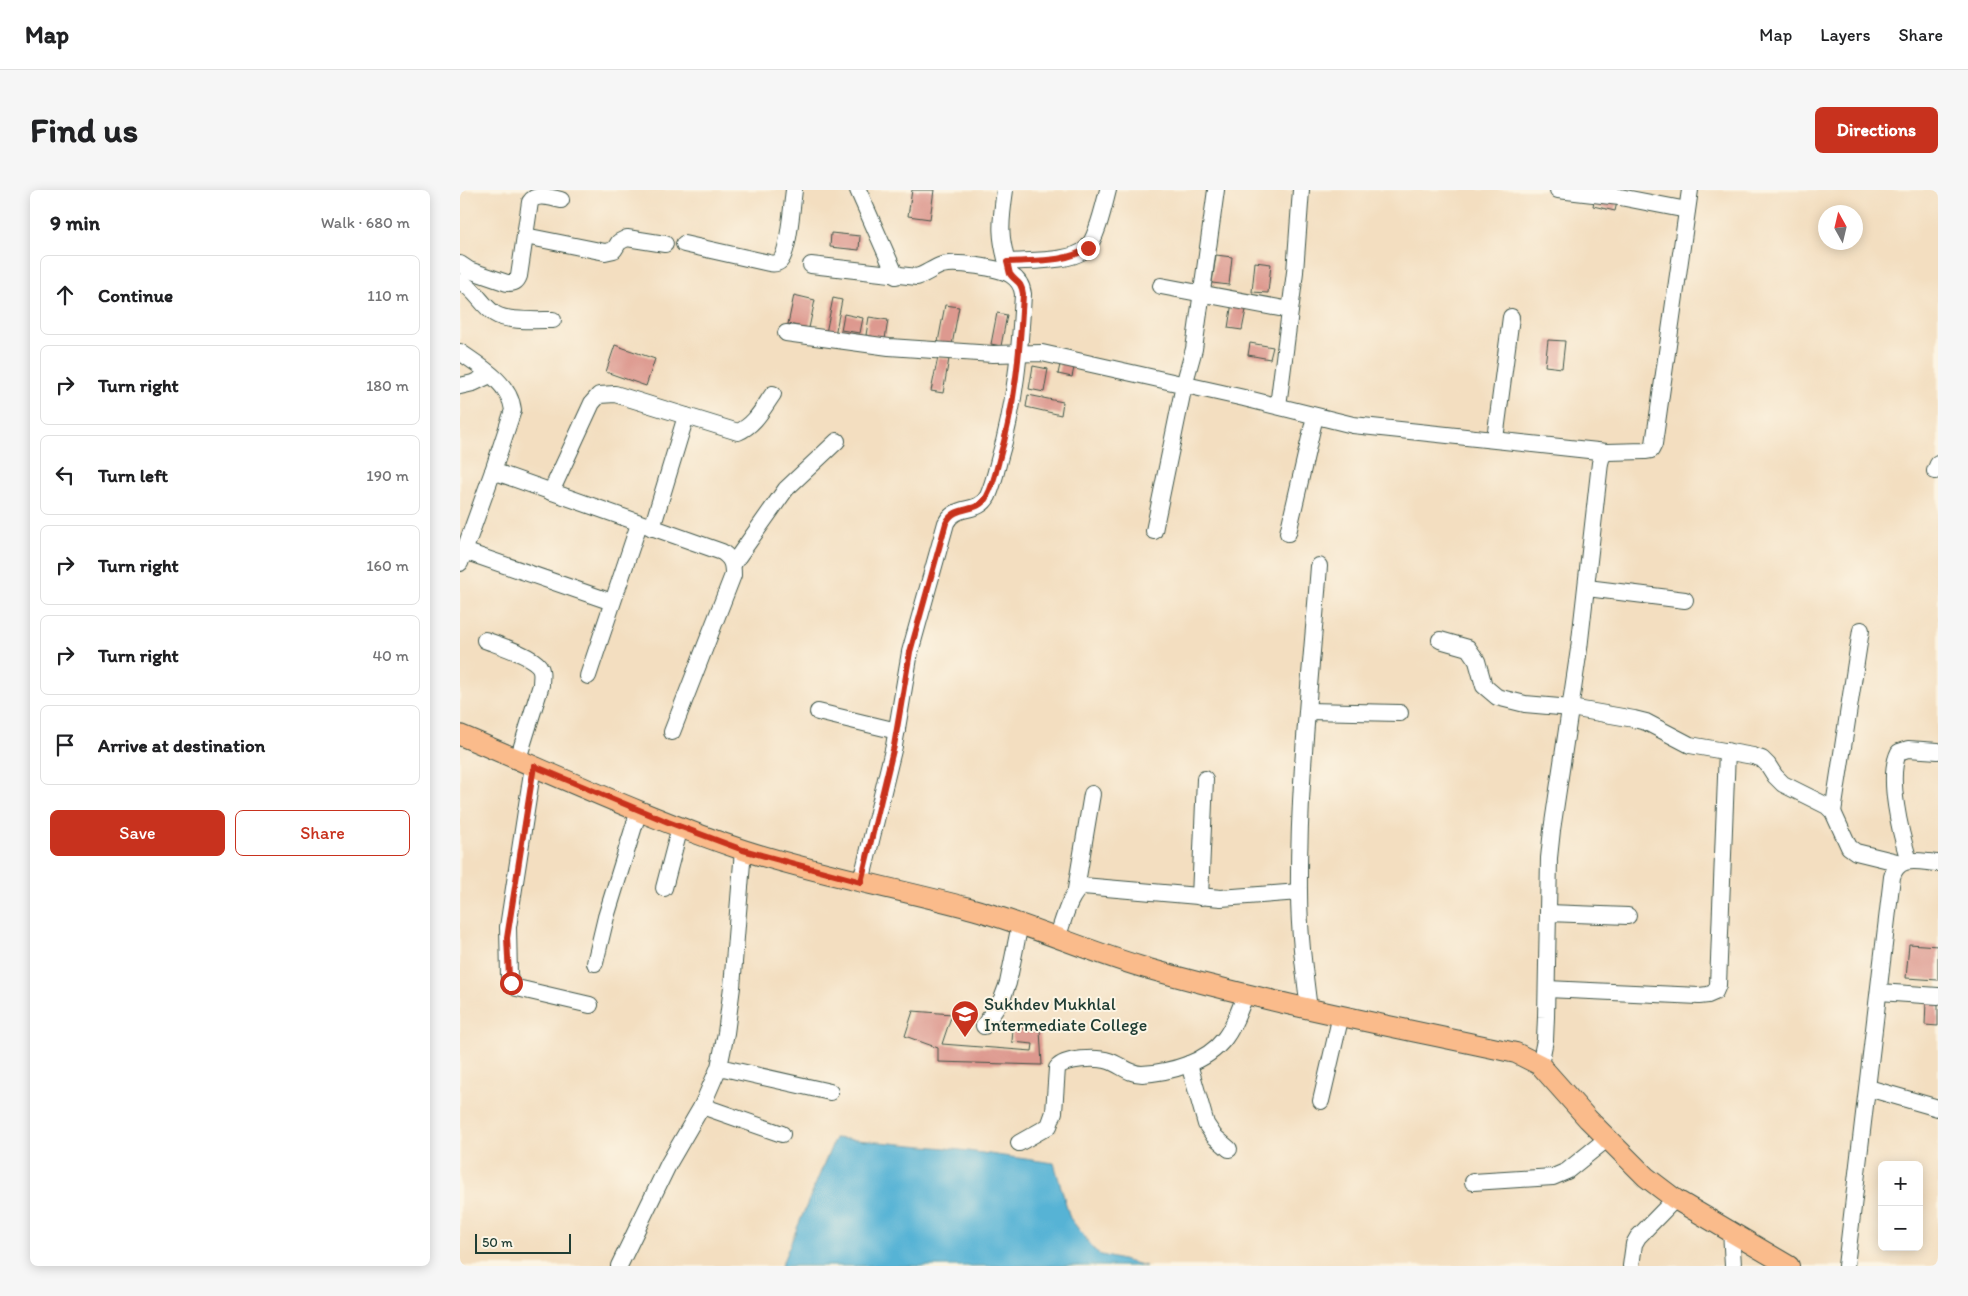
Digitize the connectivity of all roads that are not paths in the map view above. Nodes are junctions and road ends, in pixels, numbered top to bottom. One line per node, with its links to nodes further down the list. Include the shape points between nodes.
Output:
1 (794, 190): 13 (street, via 786,248 775,264)
2 (858, 190): 17 (street)
3 (1004, 190): 16 (street, via 1000,228)
4 (1108, 190): 16 (street, via 1088,248 1079,254)
5 (1216, 190): 20 (street)
6 (1301, 190): 21 (street)
7 (1565, 190): 10 (street)
8 (1690, 190): 10 (street)
9 (561, 200): 11 (street, via 532,198)
10 (1687, 210): 36 (street, via 1654,444 1651,450)
11 (525, 236): 12 (street, via 605,252 614,250 622,239); 14 (street, via 519,276 513,283 469,270)
12 (665, 244)
13 (684, 244)
14 (460, 264)
15 (812, 266): 17 (street)
16 (1009, 268): 17 (street, via 1001,271 950,264 917,277); 26 (street, via 1022,286)
17 (896, 276)
18 (460, 282): 23 (street, via 501,316)
19 (1161, 286): 20 (street)
20 (1201, 293): 21 (street); 28 (street, via 1194,349)
21 (1290, 310): 31 (street)
22 (1511, 317): 34 (street)
23 (553, 320)
24 (786, 333): 26 (street, via 897,348 993,354)
25 (460, 352): 27 (street)
26 (1020, 352): 28 (street, via 1042,353); 56 (street, via 1008,428 988,496 983,504 950,515 946,523 910,652)
27 (490, 375): 29 (street); 37 (street, via 512,400 512,410)
28 (1184, 384): 31 (street); 40 (street)
29 (460, 386)
30 (773, 394): 32 (street, via 753,422 738,432)
31 (1278, 406): 33 (street)
32 (686, 416): 38 (street, via 615,394 599,395); 39 (street)
33 (1315, 416): 34 (street, via 1377,428); 41 (street)
34 (1494, 440): 36 (street)
35 (836, 441): 43 (street, via 776,500)
36 (1607, 452): 45 (street, via 1600,463)
37 (493, 471): 38 (street); 42 (street)
38 (551, 492): 39 (street)
39 (645, 526): 43 (street, via 722,552); 47 (street)
40 (1154, 531)
41 (1288, 533)
42 (462, 557): 47 (street)
43 (733, 564): 57 (street, via 733,575)
44 (1319, 566): 53 (street)
45 (1587, 588): 46 (street); 52 (street)
46 (1685, 600)
47 (612, 602): 51 (street)
48 (1861, 630): 65 (street)
49 (485, 640): 61 (street, via 534,661 540,667 542,675)
50 (1440, 640): 52 (street, via 1468,648 1477,661 1484,686 1497,697 1525,704)
51 (588, 676)
52 (1570, 708): 59 (street, via 1640,720 1690,745); 75 (street, via 1552,830)
53 (1308, 711): 55 (street); 73 (street, via 1300,813)
54 (818, 712): 56 (street)
55 (1400, 713)
56 (897, 731): 70 (street)
57 (672, 732)
58 (460, 735): 61 (main road)
59 (1727, 751): 65 (street, via 1762,759 1783,784); 80 (street, via 1718,985 1715,992 1699,996)
60 (1938, 751): 68 (street, via 1908,749 1899,752 1895,760 1896,807)
61 (526, 762): 64 (main road); 84 (street, via 508,932 509,976 517,988)
62 (1205, 779): 74 (street)
63 (1092, 794): 72 (street)
64 (639, 810): 66 (main road); 79 (street)
65 (1833, 812): 68 (street, via 1849,847 1856,852)
66 (680, 827): 67 (main road); 71 (street)
67 (743, 850): 70 (main road); 90 (street, via 732,987)
68 (1905, 862): 69 (street); 81 (street, via 1894,869 1892,877)
69 (1938, 863)
70 (861, 882): 77 (main road)
71 (664, 888)
72 (1076, 890): 74 (street, via 1091,886); 78 (street)
73 (1299, 892): 74 (street); 85 (street)
74 (1200, 897)
75 (1548, 913): 76 (street); 80 (street)
76 (1628, 916)
77 (1020, 924): 78 (main road); 87 (street, via 1008,983 1002,999)
78 (1057, 938): 82 (main road, via 1142,967)
79 (595, 963)
80 (1547, 988): 89 (street, via 1545,1040)
81 (1879, 992): 83 (street); 91 (street)
82 (1246, 993): 85 (main road); 88 (street, via 1225,1038 1208,1054)
83 (1938, 996)
84 (590, 1005)
85 (1308, 1009): 86 (main road)
86 (1340, 1015): 89 (main road, via 1516,1053); 93 (street)
87 (984, 1026)
88 (1189, 1064): 98 (street, via 1135,1074 1100,1059 1061,1063 1057,1068 1054,1112 1049,1126); 99 (street, via 1206,1124)
89 (1540, 1065): 97 (main road)
90 (719, 1067): 92 (street); 94 (street)
91 (1868, 1088): 95 (street); 107 (street)
92 (830, 1092)
93 (1321, 1101)
94 (702, 1106): 96 (street); 103 (street, via 669,1163)
95 (1938, 1108)
96 (782, 1134)
97 (1608, 1138): 100 (street, via 1567,1171 1552,1177); 101 (main road, via 1646,1177)
98 (1020, 1143)
99 (1229, 1149)
100 (1473, 1182)
101 (1675, 1199): 102 (main road); 104 (street, via 1638,1237)
102 (1731, 1230): 105 (street); 106 (main road)
103 (619, 1266)
104 (1631, 1266)
105 (1733, 1266)
106 (1789, 1266)
107 (1846, 1266)

